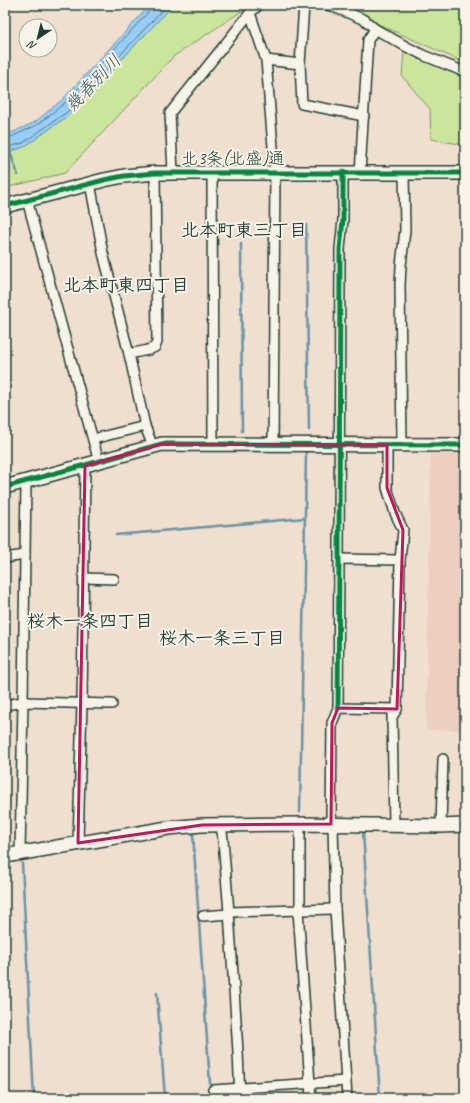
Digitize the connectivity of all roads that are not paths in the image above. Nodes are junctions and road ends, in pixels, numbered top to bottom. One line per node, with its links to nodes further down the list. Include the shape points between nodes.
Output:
1 (259, 5): 4 (street)
2 (304, 5): 7 (street)
3 (327, 5): 5 (street, via 365,20)
4 (250, 13): 6 (street); 10 (street, via 170,113)
5 (375, 29): 8 (street, via 425,56); 9 (street, via 368,40)
6 (266, 60): 7 (street); 12 (street)
7 (300, 64): 9 (street, via 302,104)
8 (465, 72)
9 (364, 116): 15 (street)
10 (173, 172): 11 (street, 北3条(北盛)通); 14 (street, 北3条(北盛)通)
11 (212, 172): 12 (street, 北3条(北盛)通); 24 (street)
12 (275, 172): 13 (street, 北3条(北盛)通); 25 (street)
13 (343, 172): 15 (street, 北3条(北盛)通); 26 (street)
14 (155, 173): 18 (street, 北3条(北盛)通, via 124,176); 21 (street, via 157,342 155,347)
15 (360, 173): 16 (street, 北3条(北盛)通)
16 (404, 173): 17 (street, 北3条(北盛)通); 28 (street, via 405,230 400,285)
17 (465, 173)
18 (90, 184): 19 (street, 北3条(北盛)通); 21 (street, via 103,253)
19 (27, 200): 20 (street, 北3条(北盛)通); 23 (street)
20 (5, 206)
21 (129, 354): 22 (street)
22 (145, 426): 23 (street); 30 (street)
23 (93, 439): 31 (street)
24 (212, 444): 25 (street); 30 (street, via 162,444)
25 (273, 445): 26 (street)
26 (339, 445): 27 (street); 37 (street)
27 (387, 445): 28 (street); 38 (street, via 387,488 403,530)
28 (402, 445): 29 (street)
29 (465, 445)
30 (152, 447): 31 (street)
31 (99, 462): 32 (street)
32 (85, 466): 33 (street); 39 (street)
33 (26, 481): 34 (street); 35 (street)
34 (5, 487)
35 (26, 555): 36 (street); 41 (street)
36 (5, 558)
37 (339, 559): 38 (street); 45 (street)
38 (400, 560): 46 (street)
39 (84, 578): 40 (street); 42 (street)
40 (114, 579)
41 (23, 702): 42 (street); 44 (street); 55 (street)
42 (82, 703): 43 (street); 54 (street)
43 (112, 704)
44 (5, 705)
45 (338, 708): 46 (street); 50 (street, via 332,723)
46 (397, 709): 51 (street, via 392,717)
47 (443, 759): 53 (street)
48 (221, 824): 49 (street); 54 (street, via 168,828); 59 (street)
49 (300, 824): 50 (street); 58 (street)
50 (332, 824): 51 (street); 57 (street)
51 (394, 825): 53 (street)
52 (465, 825): 53 (street)
53 (442, 826)
54 (78, 843): 55 (street)
55 (20, 854): 56 (street)
56 (5, 856)
57 (335, 909): 58 (street); 61 (street)
58 (299, 910): 59 (street); 62 (street)
59 (229, 913): 60 (street); 63 (street)
60 (203, 916)
61 (346, 1081): 62 (street); 67 (street)
62 (310, 1084): 63 (street); 66 (street)
63 (240, 1088): 64 (street); 65 (street)
64 (213, 1090)
65 (240, 1098)
66 (311, 1098)
67 (347, 1098)

